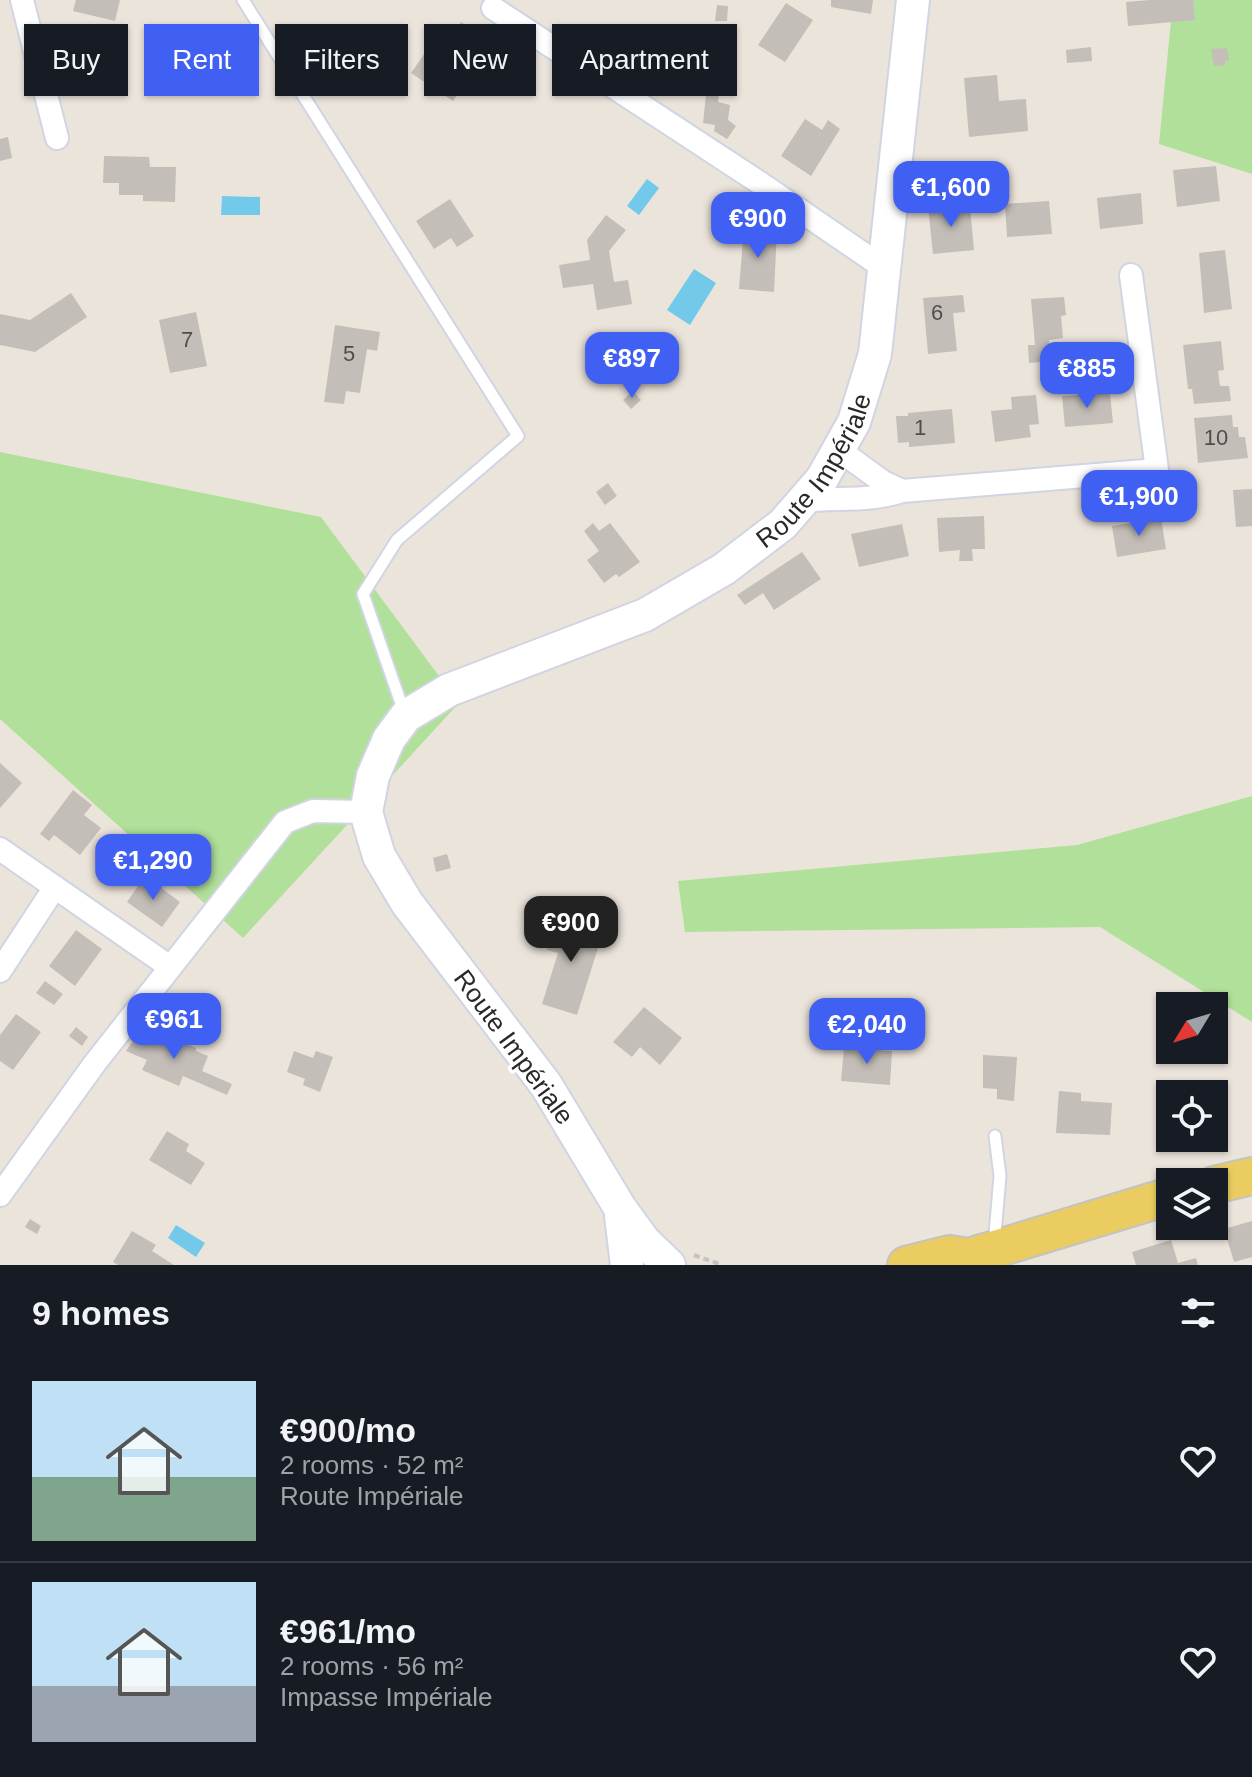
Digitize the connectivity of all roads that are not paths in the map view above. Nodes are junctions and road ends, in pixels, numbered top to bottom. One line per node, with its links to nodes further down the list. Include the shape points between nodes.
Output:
1 (22, 0): 5 (street)
2 (243, 0): 11 (lane, via 518,436 397,540 363,594)
3 (913, 0): 6 (street, Route Impériale)
4 (493, 8): 6 (street)
5 (57, 138)
6 (884, 268): 8 (street, Route Impériale, via 875,354 854,422)
7 (1131, 275): 9 (street, via 1157,470)
8 (839, 450): 9 (street); 10 (street, Route Impériale)
9 (902, 491): 10 (street)
10 (803, 501): 11 (street, Route Impériale, via 783,524 724,569 645,615 449,690)
11 (406, 716): 12 (street, Route Impériale, via 373,776)
12 (366, 812): 15 (street, via 313,811 285,822); 22 (street, Route Impériale, via 390,878 546,1085)
13 (0, 849): 14 (street)
14 (55, 887): 15 (street); 16 (street)
15 (170, 967): 20 (street)
16 (0, 971)
17 (995, 1136): 23 (lane, via 1000,1176)
18 (1252, 1176): 19 (main road)
19 (1228, 1182)
20 (0, 1195)
21 (1156, 1200): 23 (main road)
22 (620, 1208): 24 (street, Route Impériale); 25 (street, Route Impériale)
23 (974, 1259): 26 (main road, via 950,1254)
24 (627, 1265)
25 (669, 1265)
26 (906, 1265)

